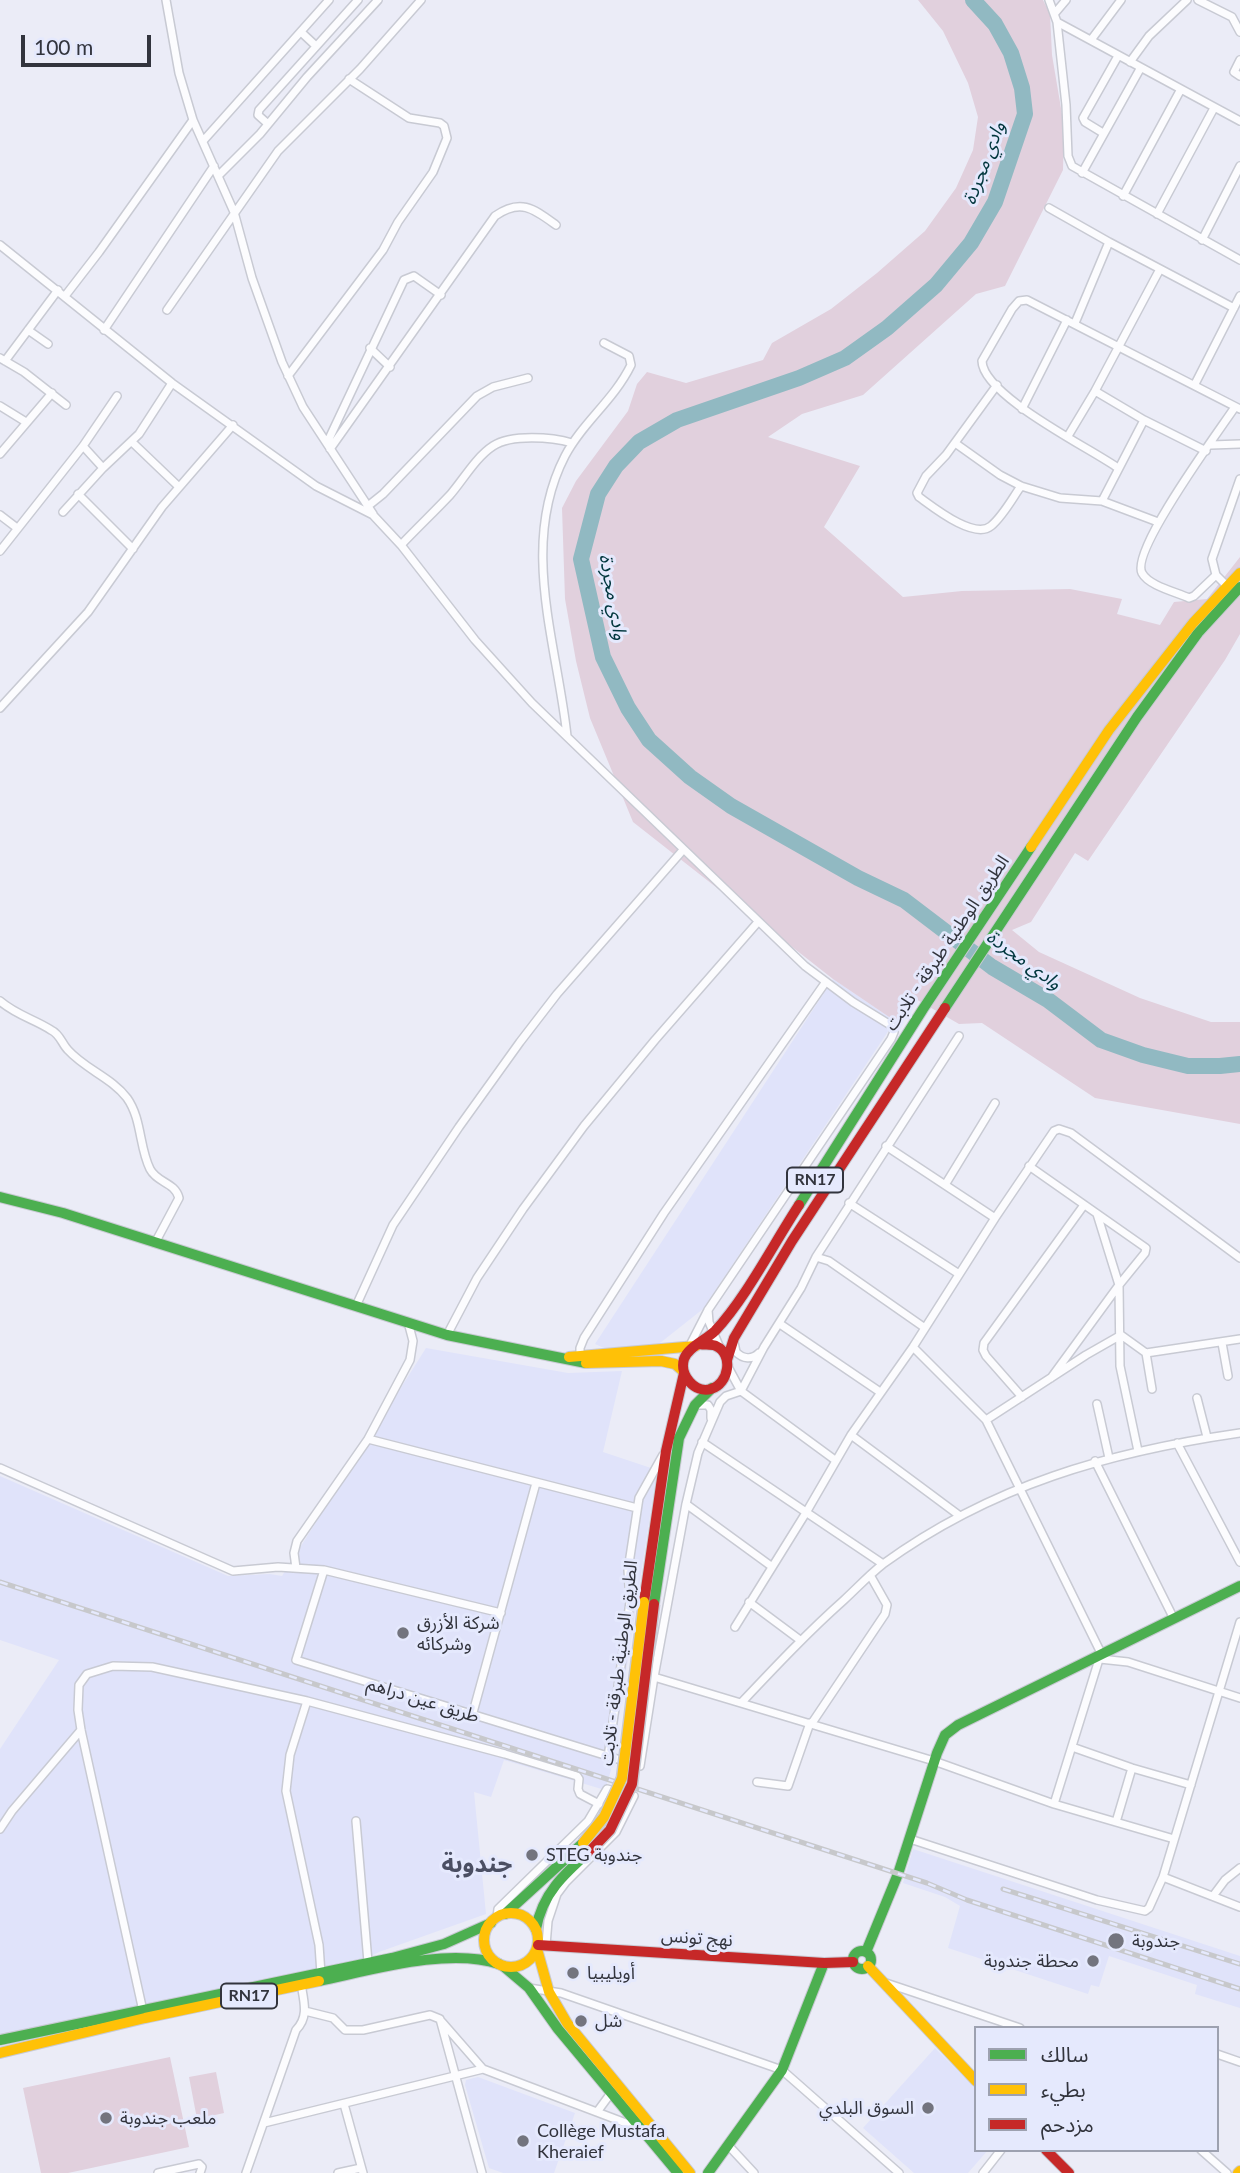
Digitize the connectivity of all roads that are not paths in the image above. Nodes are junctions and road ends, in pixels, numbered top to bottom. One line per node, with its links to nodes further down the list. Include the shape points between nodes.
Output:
1 (166, 0): 26 (street)
2 (329, 0): 12 (street)
3 (358, 0): 15 (street)
4 (378, 0): 22 (street)
5 (421, 0): 23 (street)
6 (1049, 0): 11 (street)
7 (1066, 0): 11 (street)
8 (1121, 0): 14 (street)
9 (1187, 0): 18 (street, via 1149,36)
10 (1198, 0): 13 (street, via 1232,17)
11 (1056, 17): 14 (street); 33 (street, via 1068,156 1072,166)
12 (301, 32): 15 (street); 30 (street)
13 (1240, 32)
14 (1091, 40): 16 (street)
15 (316, 46): 19 (street)
16 (1118, 56): 18 (street); 29 (street, via 1083,118)
17 (1240, 60): 21 (street, via 1234,72)
18 (1130, 62): 20 (street)
19 (296, 68): 22 (street); 28 (street, via 258,112)
20 (1140, 69): 24 (street); 29 (street)
21 (1240, 76)
22 (307, 77): 28 (street)
23 (349, 79): 37 (street, via 278,150); 60 (street, via 409,118 440,122 447,138 433,172 383,250)
24 (1181, 89): 25 (street); 35 (street)
25 (1214, 108): 27 (street); 38 (street)
26 (193, 120): 30 (street); 47 (street)
27 (1240, 121)
28 (268, 124): 34 (street)
29 (1103, 133): 33 (street)
30 (203, 141): 31 (street)
31 (214, 166): 34 (street); 53 (street)
32 (1240, 166): 40 (street)
33 (1083, 173): 35 (street)
34 (218, 176): 37 (street)
35 (1123, 196): 38 (street)
36 (1049, 208): 41 (street)
37 (234, 212): 50 (street); 60 (street)
38 (1157, 214): 40 (street)
39 (556, 225): 46 (street, via 531,208 519,206 500,213)
40 (1202, 240): 43 (street)
41 (1109, 242): 44 (street); 51 (street)
42 (0, 246): 45 (street)
43 (1240, 260)
44 (1160, 270): 49 (street); 56 (street)
45 (58, 290): 47 (street); 52 (street)
46 (441, 295): 57 (street, via 414,276 407,277); 59 (street)
47 (65, 296): 53 (street)
48 (1240, 296): 49 (street)
49 (1234, 308): 63 (street)
50 (167, 310)
51 (1071, 322): 56 (street); 64 (street, via 1027,300 1019,301 982,361); 70 (street)
52 (28, 330): 55 (street); 58 (street)
53 (104, 330): 62 (street)
54 (604, 343): 77 (street, via 629,356 631,365)
55 (48, 344)
56 (1119, 345): 63 (street); 65 (street)
57 (370, 348): 59 (street); 81 (street)
58 (2, 359): 66 (street)
59 (390, 368): 81 (street)
60 (288, 376): 81 (street)
61 (528, 378): 91 (street, via 477,396)
62 (172, 383): 74 (street); 76 (street)
63 (1195, 384): 71 (street)
64 (997, 386): 70 (street); 78 (street)
65 (1095, 391): 72 (street); 75 (street)
66 (52, 393): 68 (street); 73 (street)
67 (117, 396): 80 (street)
68 (66, 405)
69 (0, 406): 73 (street)
70 (1022, 409): 75 (street)
71 (1239, 409): 82 (street)
72 (1144, 420): 82 (street); 85 (street)
73 (26, 422): 83 (street)
74 (233, 425): 88 (street); 94 (street, via 316,486)
75 (1068, 436): 85 (street)
76 (132, 442): 84 (street); 88 (street)
77 (572, 443): 97 (street, via 534,438 492,446); 105 (street, via 547,506 542,566)
78 (955, 443): 87 (street); 87 (street, via 917,493 944,514 964,526 990,528)
79 (1240, 444): 82 (street)
80 (83, 446): 84 (street); 96 (street)
81 (329, 446): 91 (street)
82 (1209, 448): 95 (street)
83 (0, 454)
84 (103, 468): 89 (street)
85 (1118, 468): 90 (street)
86 (1240, 480): 101 (street, via 1212,559)
87 (1021, 486): 90 (street, via 1060,498)
88 (179, 487): 98 (street)
89 (78, 494): 92 (street); 98 (street)
90 (1102, 501): 95 (street)
91 (368, 506): 94 (street)
92 (63, 512)
93 (0, 514): 96 (street)
94 (373, 515): 97 (street)
95 (1158, 522): 101 (street, via 1141,558 1142,573 1149,580 1189,598)
96 (17, 528): 99 (street)
97 (401, 545): 105 (street, via 475,640)
98 (133, 550): 104 (street, via 88,612)
99 (0, 551)
100 (1240, 573): 102 (main road, الطريق الوطنية طبرقة - تلابت / RN17)
101 (1216, 576): 102 (street)
102 (1227, 586): 130 (main road, الطريق الوطنية طبرقة - تلابت / RN17, via 1109,730 923,1009 734,1307)
103 (1240, 587): 133 (main road, الطريق الوطنية طبرقة - تلابت / RN17, via 1186,649 1137,716 826,1189)
104 (0, 708)
105 (567, 736): 106 (street)
106 (683, 850): 107 (street); 125 (street, via 556,994 497,1074 393,1225)
107 (758, 922): 108 (street); 131 (street, via 615,1086 556,1164 477,1278)
108 (825, 983): 126 (street, via 892,1026 894,1032); 141 (street, via 664,1213 584,1338)
109 (0, 1001): 120 (street, via 53,1031 74,1056 126,1097 136,1116 149,1168 173,1186 179,1198)
110 (959, 1036): 112 (street)
111 (995, 1103): 114 (street)
112 (886, 1146): 114 (street); 116 (street)
113 (1029, 1166): 117 (street); 119 (street); 122 (street, via 1054,1131 1071,1133)
114 (945, 1185): 119 (street)
115 (0, 1197): 120 (main road)
116 (849, 1203): 121 (street); 123 (street)
117 (1084, 1205): 118 (street); 150 (street, via 984,1343 986,1356)
118 (1097, 1213): 124 (street); 124 (street, via 1146,1248)
119 (995, 1218): 123 (street)
120 (155, 1243): 125 (main road)
121 (816, 1257): 128 (street); 129 (street, via 829,1261)
122 (1240, 1258)
123 (959, 1274): 129 (street)
124 (1119, 1285): 132 (street); 145 (street)
125 (356, 1306): 127 (main road)
126 (708, 1310): 130 (street); 138 (street)
127 (408, 1322): 131 (main road); 159 (street, via 413,1340 410,1360)
128 (780, 1324): 136 (street); 149 (street)
129 (925, 1328): 137 (street)
130 (712, 1332): 138 (main road, الطريق الوطنية طبرقة - تلابت / RN17); 139 (street)
131 (447, 1335): 141 (main road)
132 (1121, 1335): 140 (street); 145 (street); 163 (street, via 1120,1366)
133 (734, 1338): 136 (street, via 734,1350 743,1357 752,1357); 142 (main road, الطريق الوطنية طبرقة - تلابت / RN17)
134 (1240, 1339): 135 (street)
135 (1222, 1343): 140 (street); 144 (street)
136 (764, 1347): 148 (street)
137 (913, 1347): 149 (street); 154 (street)
138 (693, 1348): 139 (main road, via 707,1343); 141 (main road); 143 (main road, RN17)
139 (721, 1350): 142 (main road)
140 (1146, 1353): 147 (street)
141 (580, 1360): 143 (main road, via 661,1361 675,1364)
142 (728, 1364): 146 (main road, RN17, via 727,1375); 148 (street)
143 (683, 1372): 146 (main road, via 692,1385); 162 (main road, الطريق الوطنية طبرقة - تلابت / RN17)
144 (1228, 1376)
145 (1051, 1378): 150 (street)
146 (714, 1387): 148 (street); 153 (main road, الطريق الوطنية طبرقة - تلابت / RN17)
147 (1152, 1389)
148 (741, 1391): 155 (street, via 723,1399); 165 (street)
149 (880, 1392): 157 (street)
150 (1022, 1397): 154 (street)
151 (1197, 1398): 158 (street)
152 (1097, 1404): 164 (street)
153 (695, 1405): 155 (street, via 710,1407); 182 (main road, الطريق الوطنية طبرقة - تلابت / RN17, via 675,1455)
154 (986, 1420): 169 (street)
155 (710, 1422): 160 (street)
156 (1240, 1433): 158 (street)
157 (851, 1435): 165 (street); 173 (street)
158 (1207, 1437): 161 (street)
159 (368, 1439): 168 (street); 177 (street, via 297,1541)
160 (702, 1442): 170 (street); 172 (street)
161 (1177, 1443): 163 (street); 174 (street)
162 (666, 1451): 171 (street, via 643,1487); 182 (main road, الطريق الوطنية طبرقة - تلابت / RN17)
163 (1139, 1451): 164 (street)
164 (1109, 1458): 166 (street)
165 (835, 1460): 172 (street)
166 (1095, 1461): 169 (street); 184 (street)
167 (0, 1468): 177 (street, via 228,1569)
168 (536, 1483): 171 (street); 183 (street)
169 (1019, 1488): 173 (street); 188 (street)
170 (686, 1504): 176 (street); 189 (street)
171 (637, 1508): 198 (street, via 628,1570 630,1602)
172 (807, 1511): 175 (street); 176 (street)
173 (960, 1516): 175 (street)
174 (1240, 1562)
175 (883, 1564): 179 (street)
176 (771, 1566): 181 (street)
177 (296, 1568): 178 (street)
178 (324, 1570): 183 (street); 194 (street, طريق عين دراهم, via 296,1660)
179 (870, 1576): 187 (street); 195 (street, via 887,1605 885,1614)
180 (1240, 1586): 184 (main road)
181 (750, 1602): 186 (street); 187 (street)
182 (649, 1603): 210 (main road, الطريق الوطنية طبرقة - تلابت / RN17, bridge, via 622,1778)
183 (500, 1613): 194 (street)
184 (1173, 1617): 188 (main road)
185 (1240, 1622): 190 (street)
186 (735, 1627)
187 (800, 1640): 193 (street)
188 (1100, 1656): 190 (street); 197 (street); 199 (main road, via 950,1730)
189 (654, 1677): 193 (street); 198 (street, طريق عين دراهم, via 640,1766)
190 (1219, 1691): 191 (street); 202 (street)
191 (1240, 1698)
192 (307, 1701): 196 (street, via 152,1667 113,1666 87,1674 79,1685); 203 (street, طريق عين دراهم, via 578,1776 580,1794); 226 (street, via 290,1755 286,1791 319,1945)
193 (743, 1702): 195 (street)
194 (472, 1716): 198 (street, طريق عين دراهم)
195 (811, 1723): 199 (street); 201 (street, via 788,1786)
196 (81, 1730): 207 (street); 232 (street)
197 (1072, 1747): 200 (street); 204 (street)
198 (608, 1757)
199 (934, 1761): 204 (street); 208 (main road)
200 (1132, 1768): 202 (street); 206 (street)
201 (757, 1782)
202 (1191, 1785): 209 (street)
203 (599, 1804): 215 (street, via 588,1821 498,1909); 218 (street, via 607,1788 634,1796 616,1832 557,1894)
204 (1054, 1804): 206 (street)
205 (356, 1821): 221 (street)
206 (1116, 1822): 209 (street)
207 (0, 1829)
208 (910, 1839): 212 (street, via 1141,1911 1149,1908); 219 (main road)
209 (1174, 1839): 212 (street)
210 (587, 1847): 215 (main road, الطريق الوطنية طبرقة - تلابت / RN17); 216 (main road, الطريق الوطنية طبرقة - تلابت / RN17, via 550,1888)
211 (1240, 1868): 213 (street)
212 (1163, 1877): 213 (street)
213 (1213, 1896): 214 (street)
214 (1240, 1907)
215 (497, 1918): 216 (main road, via 519,1914); 217 (main road, الطريق الوطنية طبرقة - تلابت / RN17); 224 (main road, via 487,1929 485,1945)
216 (536, 1929): 218 (main road, RN17)
217 (446, 1944): 220 (main road); 221 (main road, الطريق الوطنية طبرقة - تلابت / RN17)
218 (540, 1947): 223 (main road, نهج تونس); 224 (main road, via 527,1962); 230 (main road)
219 (866, 1952): 222 (main road, via 857,1953); 225 (main road)
220 (448, 1957): 224 (main road, الطريق الوطنية طبرقة - تلابت / RN17); 226 (main road, الطريق الوطنية طبرقة - تلابت / RN17)
221 (368, 1962): 226 (main road, الطريق الوطنية طبرقة - تلابت / RN17)
222 (853, 1962): 223 (main road, نهج تونس); 225 (main road, via 861,1968)
223 (824, 1963): 241 (main road)
224 (501, 1965): 229 (main road)
225 (868, 1966): 228 (main road)
226 (321, 1976): 227 (main road, الطريق الوطنية طبرقة - تلابت / RN17)
227 (300, 1981): 231 (street); 232 (main road, الطريق الوطنية طبرقة - تلابت / RN17)
228 (882, 1981): 234 (street); 243 (main road)
229 (529, 1988): 230 (street); 244 (main road)
230 (549, 1992): 241 (street); 248 (main road)
231 (305, 2011): 233 (street, via 333,2018 345,2031 430,2015); 247 (street)
232 (144, 2014): 235 (main road, الطريق الوطنية طبرقة - تلابت / RN17)
233 (440, 2019): 240 (street); 242 (street)
234 (1014, 2026)
235 (73, 2030): 236 (main road, الطريق الوطنية طبرقة - تلابت / RN17); 237 (main road, الطريق الوطنية طبرقة - تلابت / RN17)
236 (0, 2040)
237 (0, 2053)
238 (1219, 2055): 239 (street)
239 (1240, 2062)
240 (482, 2069): 242 (street); 246 (street)
241 (782, 2070): 249 (main road); 263 (street)
242 (456, 2076): 245 (street); 258 (street)
243 (974, 2079)
244 (611, 2093): 246 (street); 248 (main road)
245 (344, 2104): 247 (street); 253 (street)
246 (597, 2112): 248 (street)
247 (264, 2123): 256 (street)
248 (645, 2127): 259 (main road); 260 (main road)
249 (728, 2145): 261 (main road); 262 (street)
250 (999, 2152): 264 (street)
251 (1048, 2152): 265 (main road)
252 (1203, 2152): 266 (street)
253 (362, 2170): 257 (street)
254 (158, 2173): 255 (street, via 199,2164)
255 (200, 2173)
256 (246, 2173)
257 (338, 2173)
258 (482, 2173)
259 (678, 2173)
260 (690, 2173)
261 (708, 2173)
262 (754, 2173)
263 (899, 2173)
264 (982, 2173)
265 (1069, 2173)
266 (1227, 2173)

